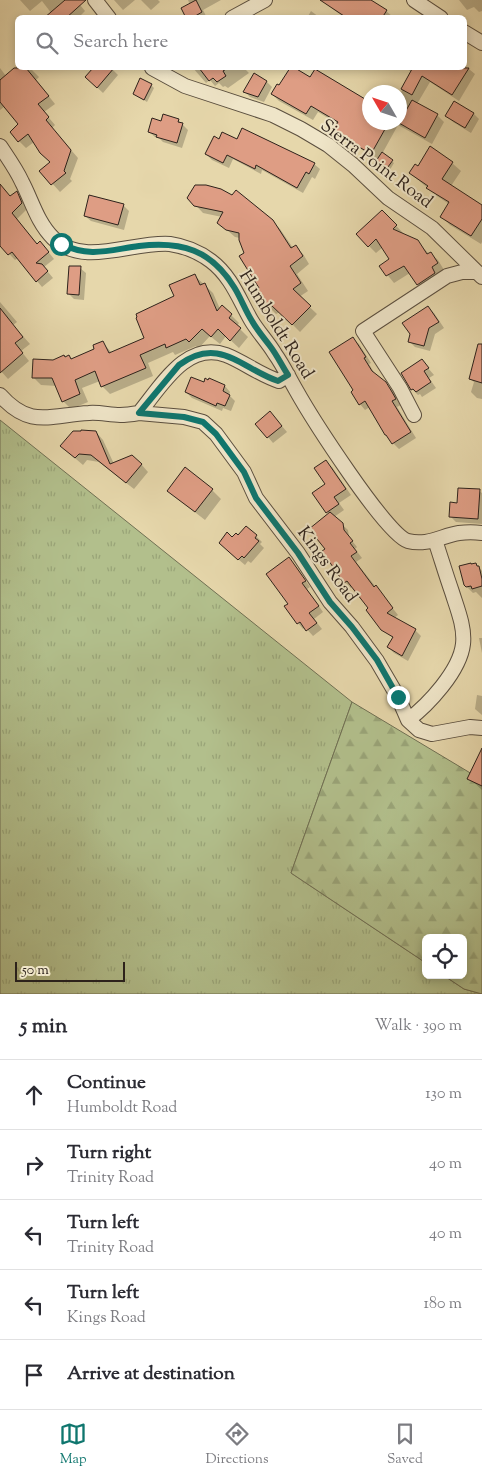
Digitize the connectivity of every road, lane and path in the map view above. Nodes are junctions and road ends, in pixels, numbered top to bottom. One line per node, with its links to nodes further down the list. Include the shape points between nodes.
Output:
1 (95, 0): 4 (street)
2 (265, 0): 5 (street)
3 (414, 0): 6 (street)
4 (108, 15)
5 (238, 15)
6 (436, 15)
7 (467, 34): 8 (street)
8 (482, 43)
9 (156, 70): 11 (street, Sierra Point Road, via 185,86 258,109 301,129 341,154 388,198 426,224)
10 (0, 146): 14 (street, Humboldt Road, via 42,223 53,238 70,249 93,253 170,244 190,249 214,262 234,286)
11 (450, 246): 12 (street, Sierra Point Road); 13 (street, via 452,262)
12 (479, 274): 13 (street, via 462,272)
13 (447, 276): 17 (street, via 363,331)
14 (288, 375): 16 (street, via 278,381 224,354 199,354 179,365); 19 (street, Humboldt Road, via 340,459 392,528 407,540)
15 (0, 395): 16 (street, Kings Road, via 14,409 29,416 51,418 90,413)
16 (139, 413): 20 (street, Kings Road, via 203,422 216,434 244,472 256,498 330,602 377,660)
17 (414, 416)
18 (482, 533): 19 (street, Humboldt Road, via 461,533)
19 (435, 540): 20 (street, via 458,614 463,643 459,658 443,685)
20 (408, 720): 21 (street, via 419,730 432,734)
21 (482, 728)

